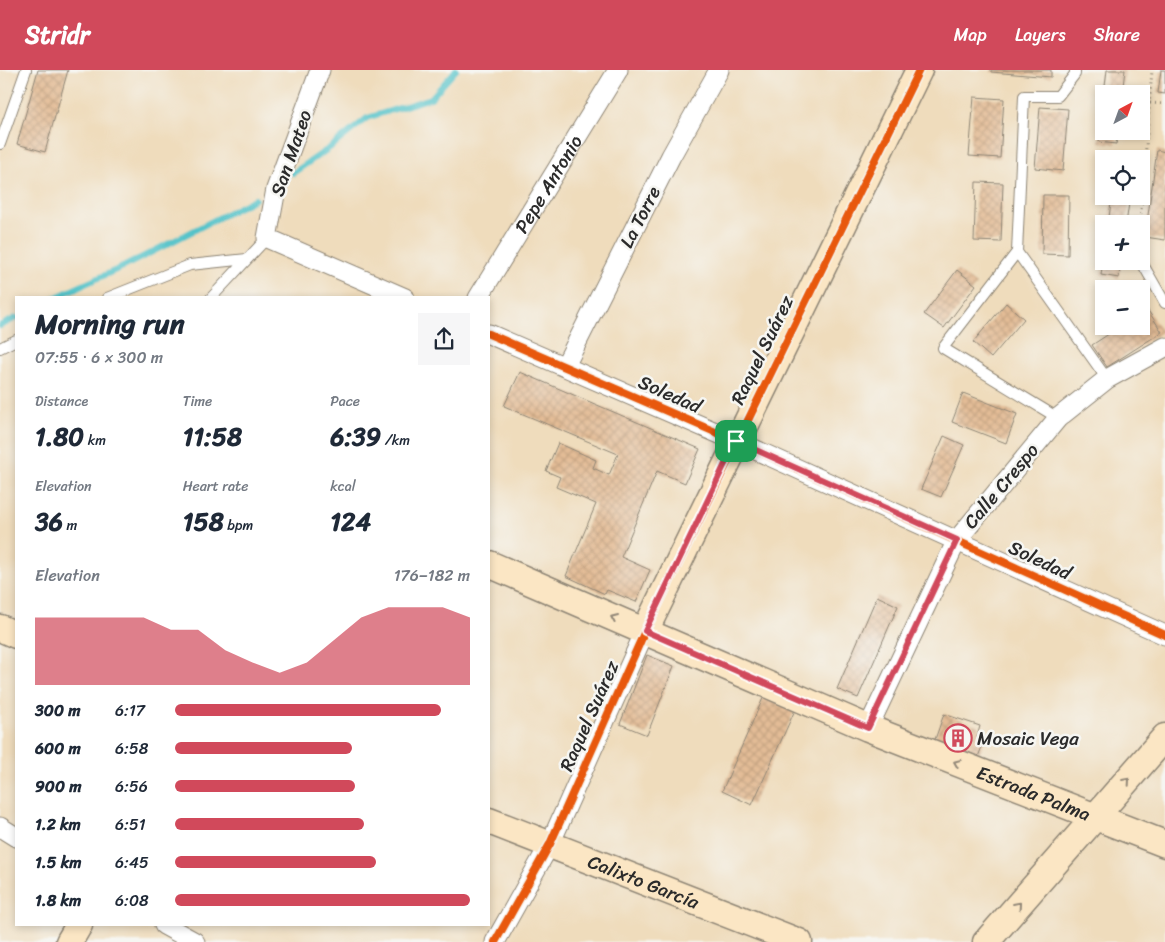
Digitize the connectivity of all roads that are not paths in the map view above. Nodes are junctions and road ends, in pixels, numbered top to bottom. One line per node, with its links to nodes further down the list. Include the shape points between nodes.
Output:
1 (26, 70): 7 (lane)
2 (320, 70): 8 (street, San Mateo, via 276,189)
3 (618, 70): 15 (street, Pepe Antonio)
4 (719, 70): 21 (street, La Torre, via 671,156)
5 (919, 70): 24 (main road, Raquel Suárez)
6 (1076, 70): 9 (lane, via 1058,96 1024,96)
7 (0, 144)
8 (267, 238): 10 (lane); 14 (street)
9 (1017, 252): 22 (lane); 23 (lane, via 943,348)
10 (247, 259): 12 (lane, via 190,265); 13 (lane)
11 (1146, 270): 16 (lane)
12 (112, 296)
13 (213, 296)
14 (400, 296)
15 (479, 296)
16 (1165, 303)
17 (490, 334): 21 (street, Soledad)
18 (15, 340): 20 (lane)
19 (1165, 347): 22 (street, Calle Crespo)
20 (0, 348)
21 (565, 366): 24 (street, Soledad)
22 (1107, 379): 23 (street, Calle Crespo)
23 (1058, 418): 25 (street, Calle Crespo)
24 (736, 441): 25 (street, Soledad); 28 (main road, Raquel Suárez)
25 (957, 540): 30 (street, Soledad); 31 (street, Calle Crespo)
26 (490, 564): 28 (main road, Estrada Palma, one-way to 26)
27 (0, 628): 29 (main road)
28 (645, 631): 31 (main road, Estrada Palma); 37 (street, Raquel Suárez)
29 (15, 635)
30 (1165, 635)
31 (868, 728): 33 (main road, Estrada Palma, one-way to 31)
32 (1165, 737): 33 (main road, one-way to 32)
33 (1095, 818): 38 (main road, Estrada Palma); 45 (main road, one-way to 33)
34 (490, 821): 37 (main road, Calixto García)
35 (0, 826): 36 (street)
36 (15, 836)
37 (550, 844): 43 (street, Raquel Suárez); 44 (main road, Calixto García)
38 (1165, 844)
39 (78, 926): 41 (main road)
40 (166, 926): 42 (street)
41 (69, 942)
42 (195, 942)
43 (495, 942)
44 (799, 942)
45 (986, 942)

